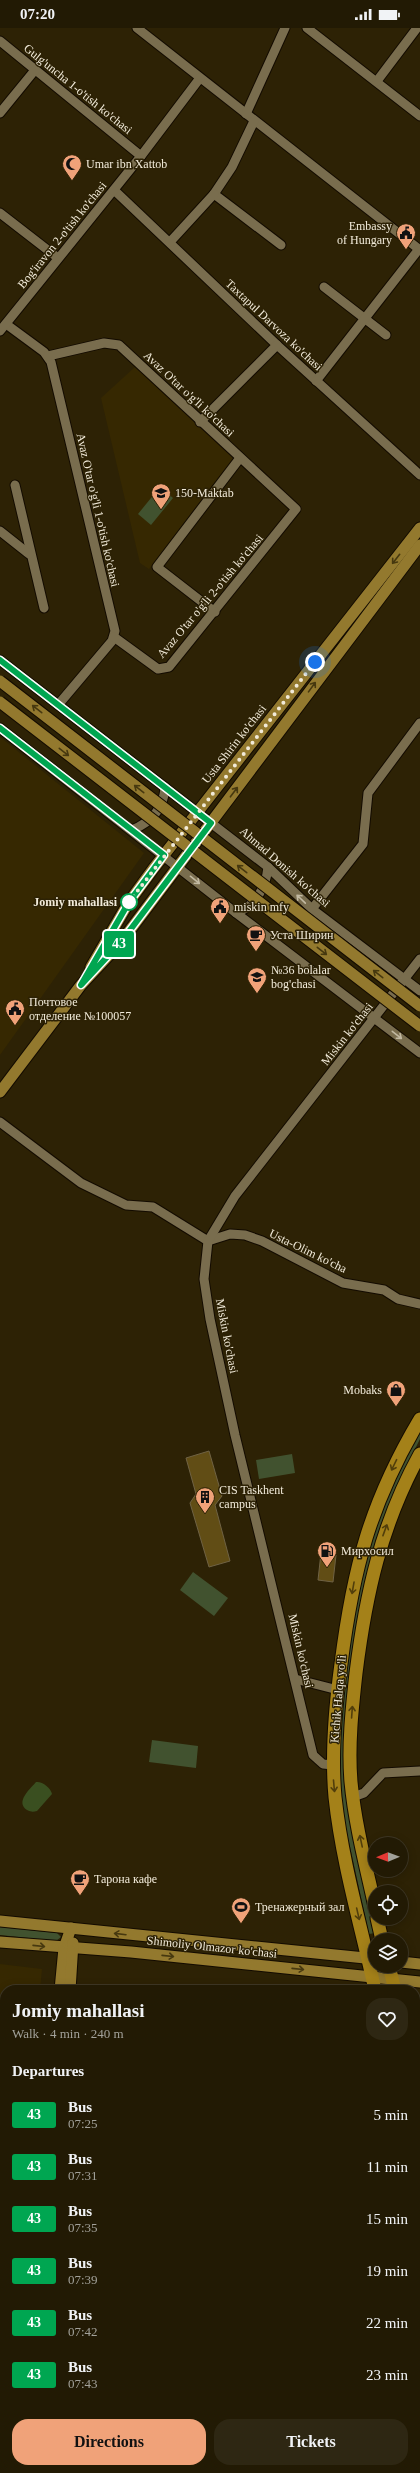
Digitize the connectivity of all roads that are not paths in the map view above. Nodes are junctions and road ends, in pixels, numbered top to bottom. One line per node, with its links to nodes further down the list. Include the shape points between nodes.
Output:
1 (137, 28): 7 (street)
2 (285, 28): 10 (street)
3 (307, 28): 8 (street)
4 (417, 28): 8 (street)
5 (0, 41): 6 (street, Gulg'uncha 1-o'tish ko'chasi)
6 (35, 70): 9 (street); 13 (street, Gulg'uncha 1-o'tish ko'chasi)
7 (200, 78): 10 (street); 13 (street, Bog'iravon 2-o'tish ko'chasi)
8 (377, 81): 11 (street)
9 (0, 113)
10 (246, 114): 12 (street)
11 (420, 116)
12 (254, 121): 15 (street, via 232,167); 19 (street)
13 (141, 156): 14 (street, Bog'iravon 2-o'tish ko'chasi)
14 (114, 190): 17 (street, Taxtapul Darvoza ko'chasi); 20 (street, Bog'iravon 2-o'tish ko'chasi)
15 (214, 194): 17 (street); 18 (street)
16 (0, 213): 20 (street)
17 (170, 242): 25 (street, Taxtapul Darvoza ko'chasi)
18 (281, 245)
19 (419, 249): 22 (street)
20 (58, 258): 23 (street, Bog'iravon 2-o'tish ko'chasi)
21 (324, 287): 22 (street)
22 (366, 319): 24 (street); 27 (street)
23 (3, 327): 26 (street)
24 (386, 335)
25 (277, 345): 27 (street, Taxtapul Darvoza ko'chasi); 28 (street)
26 (48, 356): 28 (street, Avaz O'tar o'g'li ko'chasi, via 104,343 119,345); 39 (street, Avaz O'tar o'g'li 1-o'tish ko'chasi)
27 (316, 381): 30 (street, Taxtapul Darvoza ko'chasi)
28 (200, 422): 29 (street, Avaz O'tar o'g'li ko'chasi)
29 (240, 458): 32 (street, Avaz O'tar o'g'li ko'chasi); 38 (street, via 156,567)
30 (420, 475)
31 (15, 485): 36 (street)
32 (296, 509): 38 (street, Avaz O'tar o'g'li 2-o'tish ko'chasi)
33 (420, 528): 47 (main road, Usta Shirin ko'chasi, one-way to 47)
34 (0, 531): 36 (street)
35 (420, 545): 48 (main road, Usta Shirin ko'chasi, one-way to 35)
36 (30, 554): 37 (street)
37 (44, 608)
38 (215, 612): 39 (street, Avaz O'tar o'g'li 2-o'tish ko'chasi, via 169,667 164,669 154,666)
39 (114, 637): 43 (street)
40 (0, 660): 43 (street, Ahmad Donish ko'chasi)
41 (0, 681): 59 (main road, Ahmad Donish ko'chasi, one-way to 41, bridge)
42 (0, 702): 61 (main road, one-way to 61, bridge)
43 (58, 705): 46 (street, Ahmad Donish ko'chasi)
44 (420, 723): 53 (street, via 368,793 363,844)
45 (0, 728): 49 (street)
46 (165, 787): 47 (street, Ahmad Donish ko'chasi); 49 (street, via 162,802 155,814)
47 (197, 812): 48 (street, Ahmad Donish ko'chasi); 50 (main road, Usta Shirin ko'chasi)
48 (211, 823): 51 (main road, Usta Shirin ko'chasi); 52 (street, Ahmad Donish ko'chasi)
49 (132, 830): 50 (street)
50 (164, 855): 51 (street); 57 (main road, Usta Shirin ko'chasi, via 129,902)
51 (178, 866): 54 (street, one-way to 54); 57 (main road, Usta Shirin ko'chasi, via 121,942)
52 (268, 867): 53 (street, Ahmad Donish ko'chasi, one-way to 52); 54 (street, via 265,882 258,896 247,908)
53 (312, 909): 56 (street, Ahmad Donish ko'chasi)
54 (236, 913): 60 (street)
55 (420, 959): 56 (street, Miskin ko'chasi)
56 (404, 979): 58 (street, Ahmad Donish ko'chasi); 60 (street, Miskin ko'chasi)
57 (81, 985): 63 (main road, Usta Shirin ko'chasi)
58 (420, 991)
59 (420, 1006)
60 (375, 1018): 62 (street, one-way to 62); 65 (street, Miskin ko'chasi, via 235,1196)
61 (420, 1026)
62 (420, 1053)
63 (0, 1092)
64 (0, 1122): 65 (street, via 81,1183 126,1205 153,1207)
65 (208, 1241): 66 (street, Usta-Olim ko'cha, via 230,1234 245,1235 262,1241 343,1283 384,1290 398,1299); 69 (street, Miskin ko'chasi, via 204,1279 210,1319 235,1435)
66 (420, 1304)
67 (420, 1419): 70 (highway, Kichik Halqa yo'li, one-way to 70, via 387,1479 366,1535 352,1593)
68 (420, 1454): 73 (highway, Kichik Halqa yo'li, one-way to 68, via 350,1753 353,1707 366,1599 384,1532 402,1488)
69 (295, 1679): 70 (street); 71 (street, Miskin ko'chasi, via 313,1755 323,1764)
70 (338, 1690): 71 (highway, Kichik Halqa yo'li)
71 (333, 1765): 78 (highway, Kichik Halqa yo'li, one-way to 78, via 339,1825)
72 (420, 1771): 73 (street, via 383,1772 364,1793)
73 (353, 1797): 74 (highway, Kichik Halqa yo'li, one-way to 73)
74 (371, 1885)
75 (0, 1921): 76 (main road, Shimoliy Olmazor ko'chasi)
76 (71, 1928): 79 (main road); 80 (main road, Shimoliy Olmazor ko'chasi, one-way to 76)
77 (0, 1942): 79 (main road, Shimoliy Olmazor ko'chasi, one-way to 79)
78 (368, 1946)
79 (69, 1949): 86 (main road, Shimoliy Olmazor ko'chasi, one-way to 86, via 132,1952); 87 (main road); 88 (main road)
80 (368, 1959)
81 (408, 1963): 82 (main road)
82 (420, 1964)
83 (372, 1973): 86 (highway, Kichik Halqa yo'li)
84 (391, 1973): 89 (highway)
85 (420, 1982): 89 (main road, Shimoliy Olmazor ko'chasi)
86 (373, 1984): 89 (main road, Shimoliy Olmazor ko'chasi)
87 (61, 1985)
88 (70, 1985)
89 (394, 1985)

